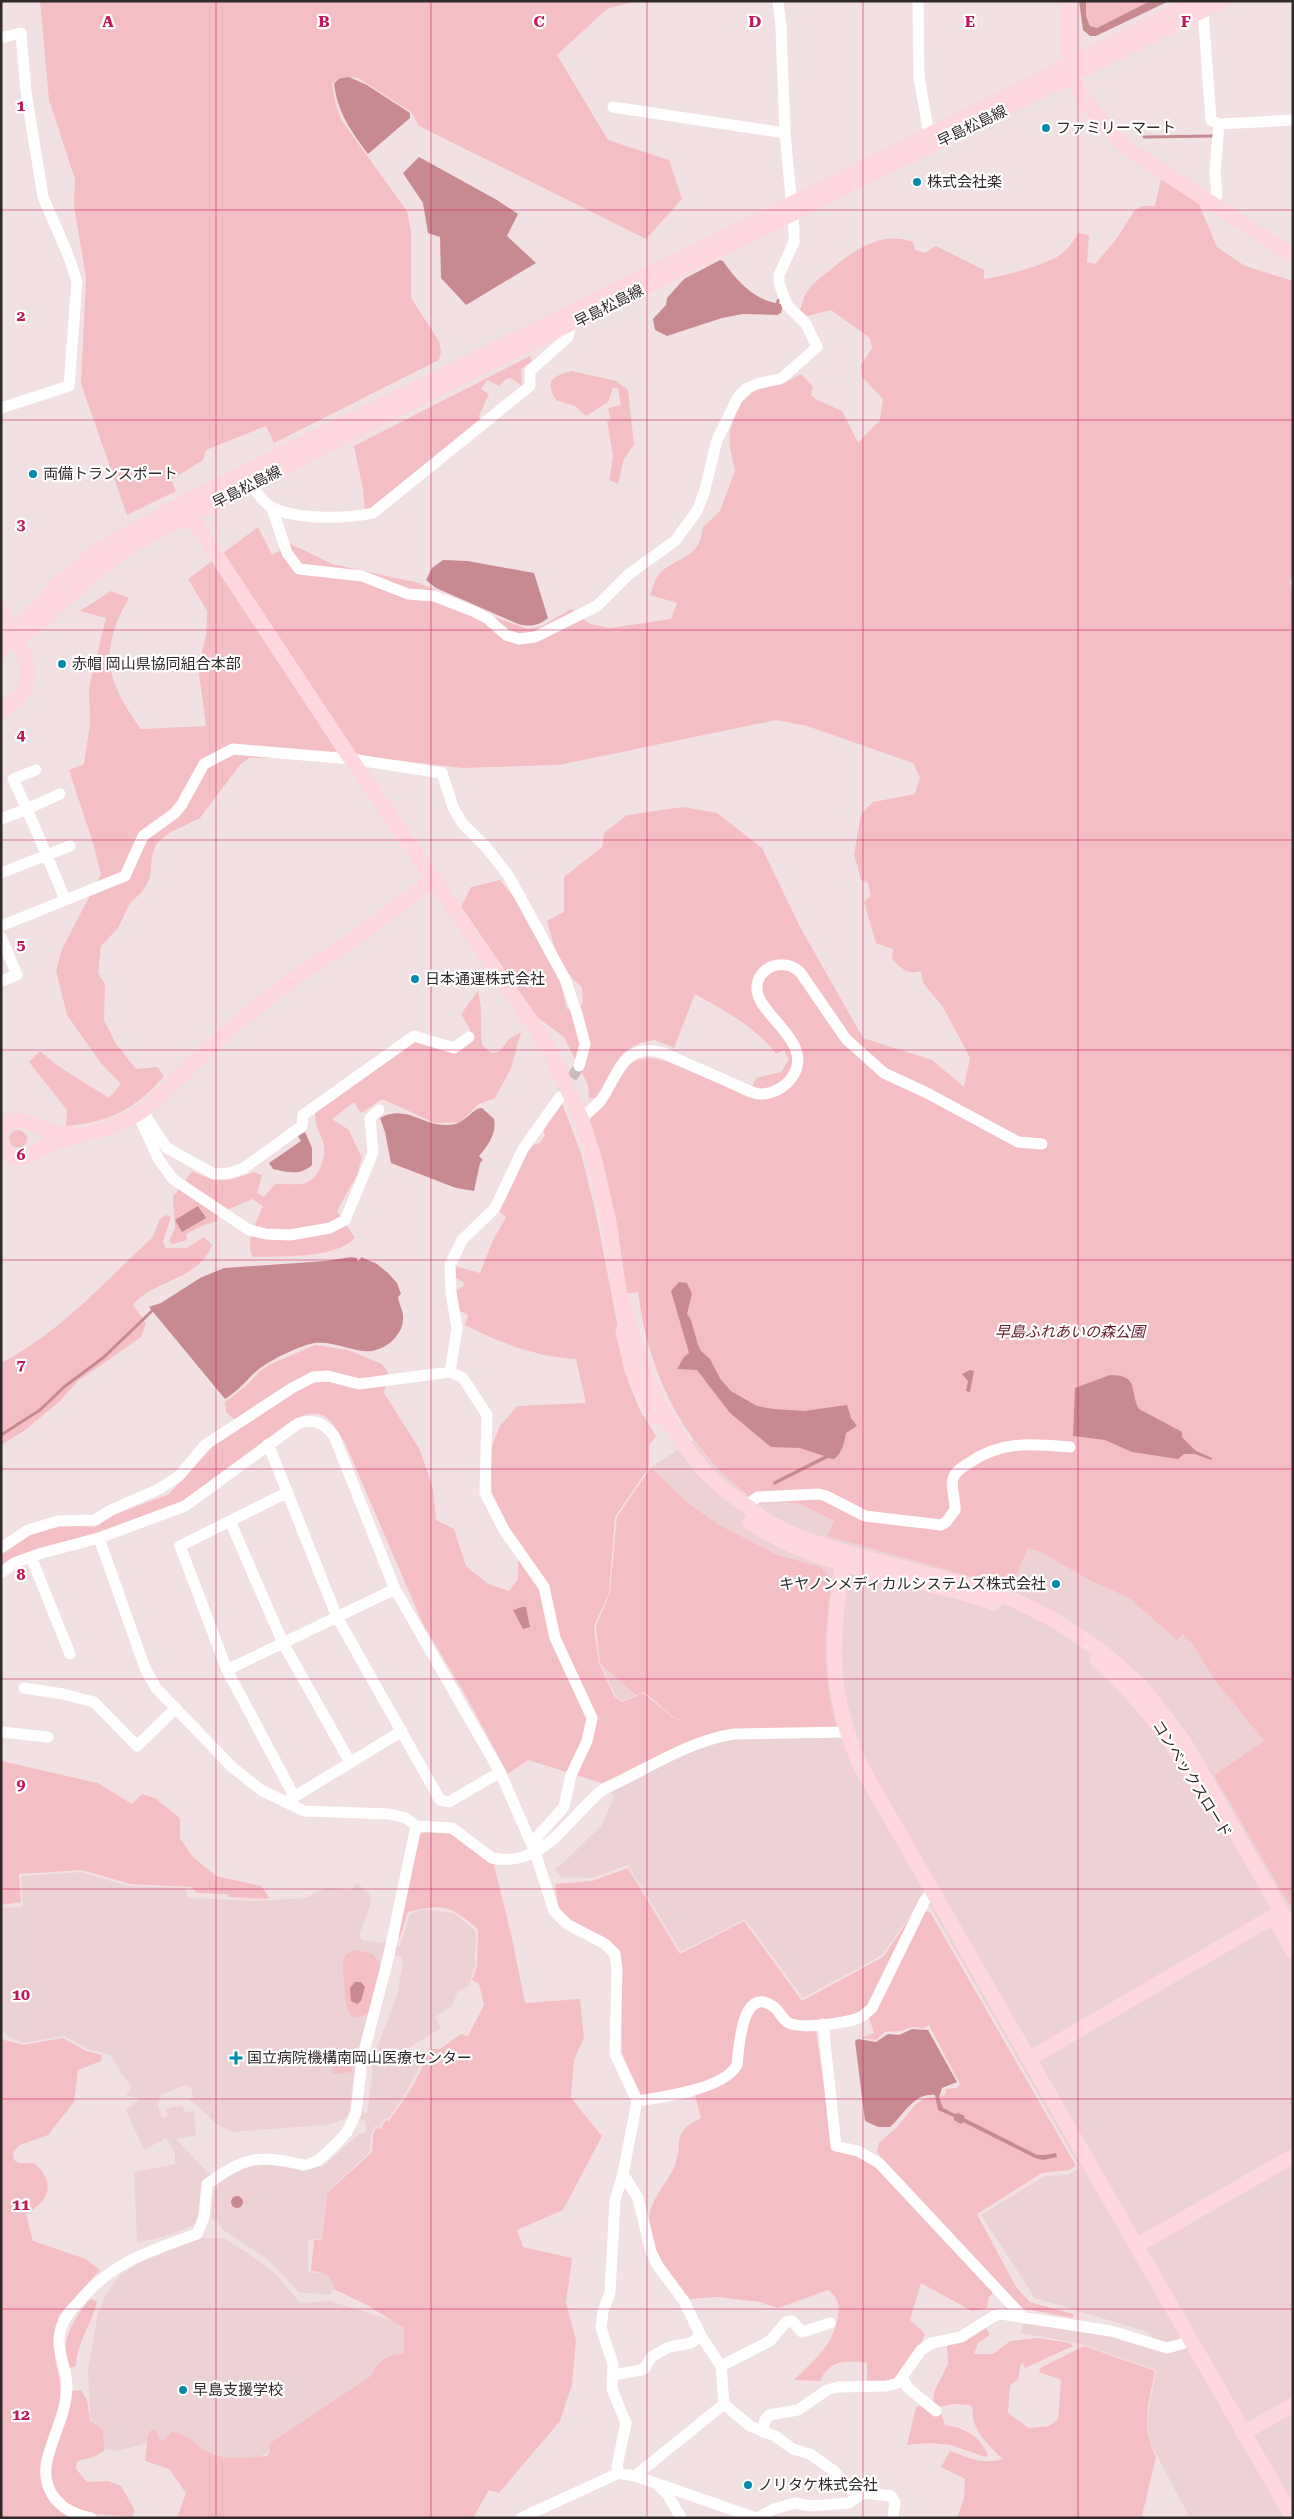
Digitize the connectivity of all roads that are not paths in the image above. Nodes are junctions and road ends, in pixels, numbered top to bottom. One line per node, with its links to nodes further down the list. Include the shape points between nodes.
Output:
1 (778, 1): 11 (street)
2 (918, 1): 12 (street, via 919,78)
3 (1068, 1): 7 (street)
4 (1222, 1): 5 (street, 早島松島線)
5 (1199, 6): 7 (street, 早島松島線); 10 (street)
6 (1, 38): 17 (street, via 21,33 26,92 43,197 77,281 69,386)
7 (1072, 69): 12 (street, 早島松島線); 13 (street, via 1087,102 1125,147); 14 (street, 早島松島線)
8 (613, 107): 11 (street)
9 (1293, 120): 10 (street)
10 (1217, 126): 13 (street, via 1217,195)
11 (785, 133): 14 (street)
12 (928, 134): 14 (street, 早島松島線)
13 (1212, 202): 15 (street)
14 (791, 210): 16 (street, 早島松島線); 18 (street, 早島松島線); 21 (street, via 794,242 779,275 779,283 787,305 806,324 817,347 782,378 757,384 738,397 717,440 704,494 688,525 675,541 629,574 597,606 535,637 519,640 506,635 475,612 434,596 408,594 362,576 300,569 287,553)
15 (1293, 256)
16 (572, 325): 19 (street, 早島松島線); 21 (street, via 568,337 530,371 530,386 373,513 314,516)
17 (1, 408)
18 (244, 471): 19 (street); 20 (street, 早島松島線)
19 (251, 485): 21 (street); 22 (street, 早島松島線)
20 (182, 502): 22 (street); 24 (street, 早島松島線, via 101,548 60,582 26,618)
21 (272, 508)
22 (191, 516): 24 (street, 早島松島線, via 155,532 109,561 32,629); 27 (street)
23 (1, 612): 24 (street)
24 (15, 636): 25 (street, 早島松島線); 26 (street, via 28,674 19,700)
25 (1, 650)
26 (1, 711)
27 (351, 759): 35 (street); 36 (street, via 233,749 209,761 195,777 182,804 143,836 125,876); 41 (street, via 442,773 462,823 508,875 565,979 585,1044)
28 (36, 770): 30 (street, via 13,778)
29 (60, 794): 30 (street)
30 (27, 809): 31 (street); 33 (street)
31 (1, 819)
32 (70, 846): 33 (street)
33 (46, 856): 34 (street); 36 (street)
34 (1, 873)
35 (434, 880): 44 (street, via 269,997); 45 (street, via 547,1045)
36 (65, 899): 37 (street)
37 (1, 926)
38 (1, 937): 39 (street, via 17,975)
39 (1, 981)
40 (468, 1037): 44 (street, via 454,1048 414,1036 303,1115 302,1126 244,1168 230,1173 214,1174 167,1148)
41 (579, 1066)
42 (560, 1097): 51 (street, via 520,1154 495,1208 462,1240 450,1265 457,1329)
43 (378, 1110): 44 (street, via 370,1118 373,1153 345,1220 330,1228 290,1235 249,1230 173,1179 158,1160)
44 (140, 1112): 47 (street, via 113,1126)
45 (581, 1118): 48 (street, via 600,1101 618,1067 640,1051 664,1053 759,1094 778,1090 786,1084 797,1067 797,1057 786,1032 757,990 761,974 781,964 800,972 846,1040 884,1074 927,1093 1018,1142); 50 (street, via 604,1197)
46 (1, 1131): 47 (street, via 8,1123 18,1120)
47 (81, 1136): 49 (street, via 48,1145 22,1158 10,1156)
48 (1042, 1144)
49 (1, 1146)
50 (620, 1298): 55 (street, via 643,1367 682,1444 706,1472); 61 (street, コンベックスロード, via 624,1340 642,1394 687,1465 720,1499 758,1528 802,1551)
51 (450, 1372): 59 (street, via 359,1384 328,1376 313,1377 205,1445 179,1476 159,1489 95,1520 58,1521 28,1530); 78 (street, via 462,1378 487,1415 485,1493 504,1530 544,1587 555,1638 592,1718 587,1741 571,1775 564,1807 538,1836)
52 (268, 1444): 54 (street); 58 (street, via 186,1506); 63 (street, via 299,1423 310,1420 326,1426 334,1436)
53 (1070, 1447): 55 (street, via 1013,1445 988,1451 954,1475 955,1510 941,1525 865,1516 819,1494 758,1497)
54 (288, 1492): 56 (street); 64 (street)
55 (745, 1506): 61 (street, via 770,1523)
56 (230, 1521): 65 (street); 67 (street, via 180,1546)
57 (1, 1532): 59 (street)
58 (99, 1538): 60 (street); 69 (street, via 145,1668 156,1688)
59 (4, 1545)
60 (31, 1557): 62 (street); 66 (street)
61 (843, 1559): 72 (street, via 834,1652 838,1702); 80 (street, コンベックスロード, via 986,1590 1016,1600 1078,1634 1124,1670 1154,1701 1183,1740)
62 (1, 1572)
63 (395, 1589): 64 (street); 75 (street)
64 (337, 1617): 65 (street); 70 (street)
65 (283, 1643): 67 (street); 74 (street)
66 (70, 1654)
67 (227, 1670): 76 (street)
68 (24, 1688): 69 (street, via 94,1702 136,1746)
69 (176, 1708): 76 (street, via 232,1767 261,1790)
70 (402, 1731): 74 (street); 75 (street, via 440,1800 449,1802)
71 (1, 1732): 73 (street)
72 (846, 1732): 78 (street, via 718,1736 604,1789 550,1844); 79 (street, via 860,1765)
73 (48, 1737)
74 (350, 1762): 76 (street)
75 (500, 1772): 78 (street)
76 (289, 1799): 77 (street, via 304,1811 389,1814 406,1818)
77 (416, 1826): 78 (street, via 452,1828 492,1858); 105 (street, via 389,1955 362,2059 356,2113 347,2132 319,2160 307,2165 261,2159 233,2166 207,2184 204,2216 197,2234 137,2255 102,2277 63,2321 59,2339 67,2385 64,2413 47,2461 46,2477 50,2491 64,2510)
78 (535, 1852): 85 (street, via 554,1911 567,1924 605,1944 615,1954 615,2054)
79 (932, 1892): 83 (street, via 872,2008 857,2019); 84 (street)
80 (1277, 1914): 81 (street, コンベックスロード); 82 (street, コンベックスロード); 84 (street)
81 (1293, 1932)
82 (1293, 1951)
83 (822, 2024): 85 (street, via 794,2025 774,2007 755,2004 744,2016 737,2065 726,2078 673,2096); 89 (street, via 836,2146 858,2151 879,2163)
84 (1028, 2059): 88 (street)
85 (637, 2101): 87 (street)
86 (1293, 2156): 88 (street)
87 (623, 2174): 91 (street, via 638,2198 651,2252 684,2302); 94 (street, via 615,2200 610,2293 601,2328 613,2364)
88 (1136, 2246): 92 (street)
89 (1024, 2318): 92 (street, via 1111,2331 1167,2348 1182,2344); 95 (street, via 1001,2314 961,2337 932,2343 912,2359)
90 (830, 2323): 93 (street, via 802,2332 792,2321 786,2322 770,2341)
91 (701, 2336): 93 (street); 94 (street, via 691,2343 669,2347 651,2357 641,2370)
92 (1188, 2338): 100 (street)
93 (721, 2366): 96 (street)
94 (613, 2375): 101 (street, via 612,2389 626,2423 617,2466)
95 (903, 2378): 98 (street, via 908,2388); 99 (street, via 887,2386 827,2390 798,2410 769,2415)
96 (724, 2404): 99 (street, via 750,2426); 102 (street)
97 (1293, 2404): 100 (street)
98 (936, 2411)
99 (763, 2432): 104 (street, via 793,2449 810,2454 834,2472 847,2487)
100 (1244, 2433): 110 (street)
101 (619, 2473): 102 (street); 106 (street)
102 (635, 2476): 103 (street)
103 (657, 2484): 107 (street, via 668,2495); 108 (street)
104 (864, 2493): 108 (street, via 849,2503 810,2506 795,2503); 109 (street, via 891,2496 895,2502)
105 (91, 2518)
106 (521, 2518)
107 (681, 2518)
108 (757, 2518)
109 (893, 2518)
110 (1293, 2518)

